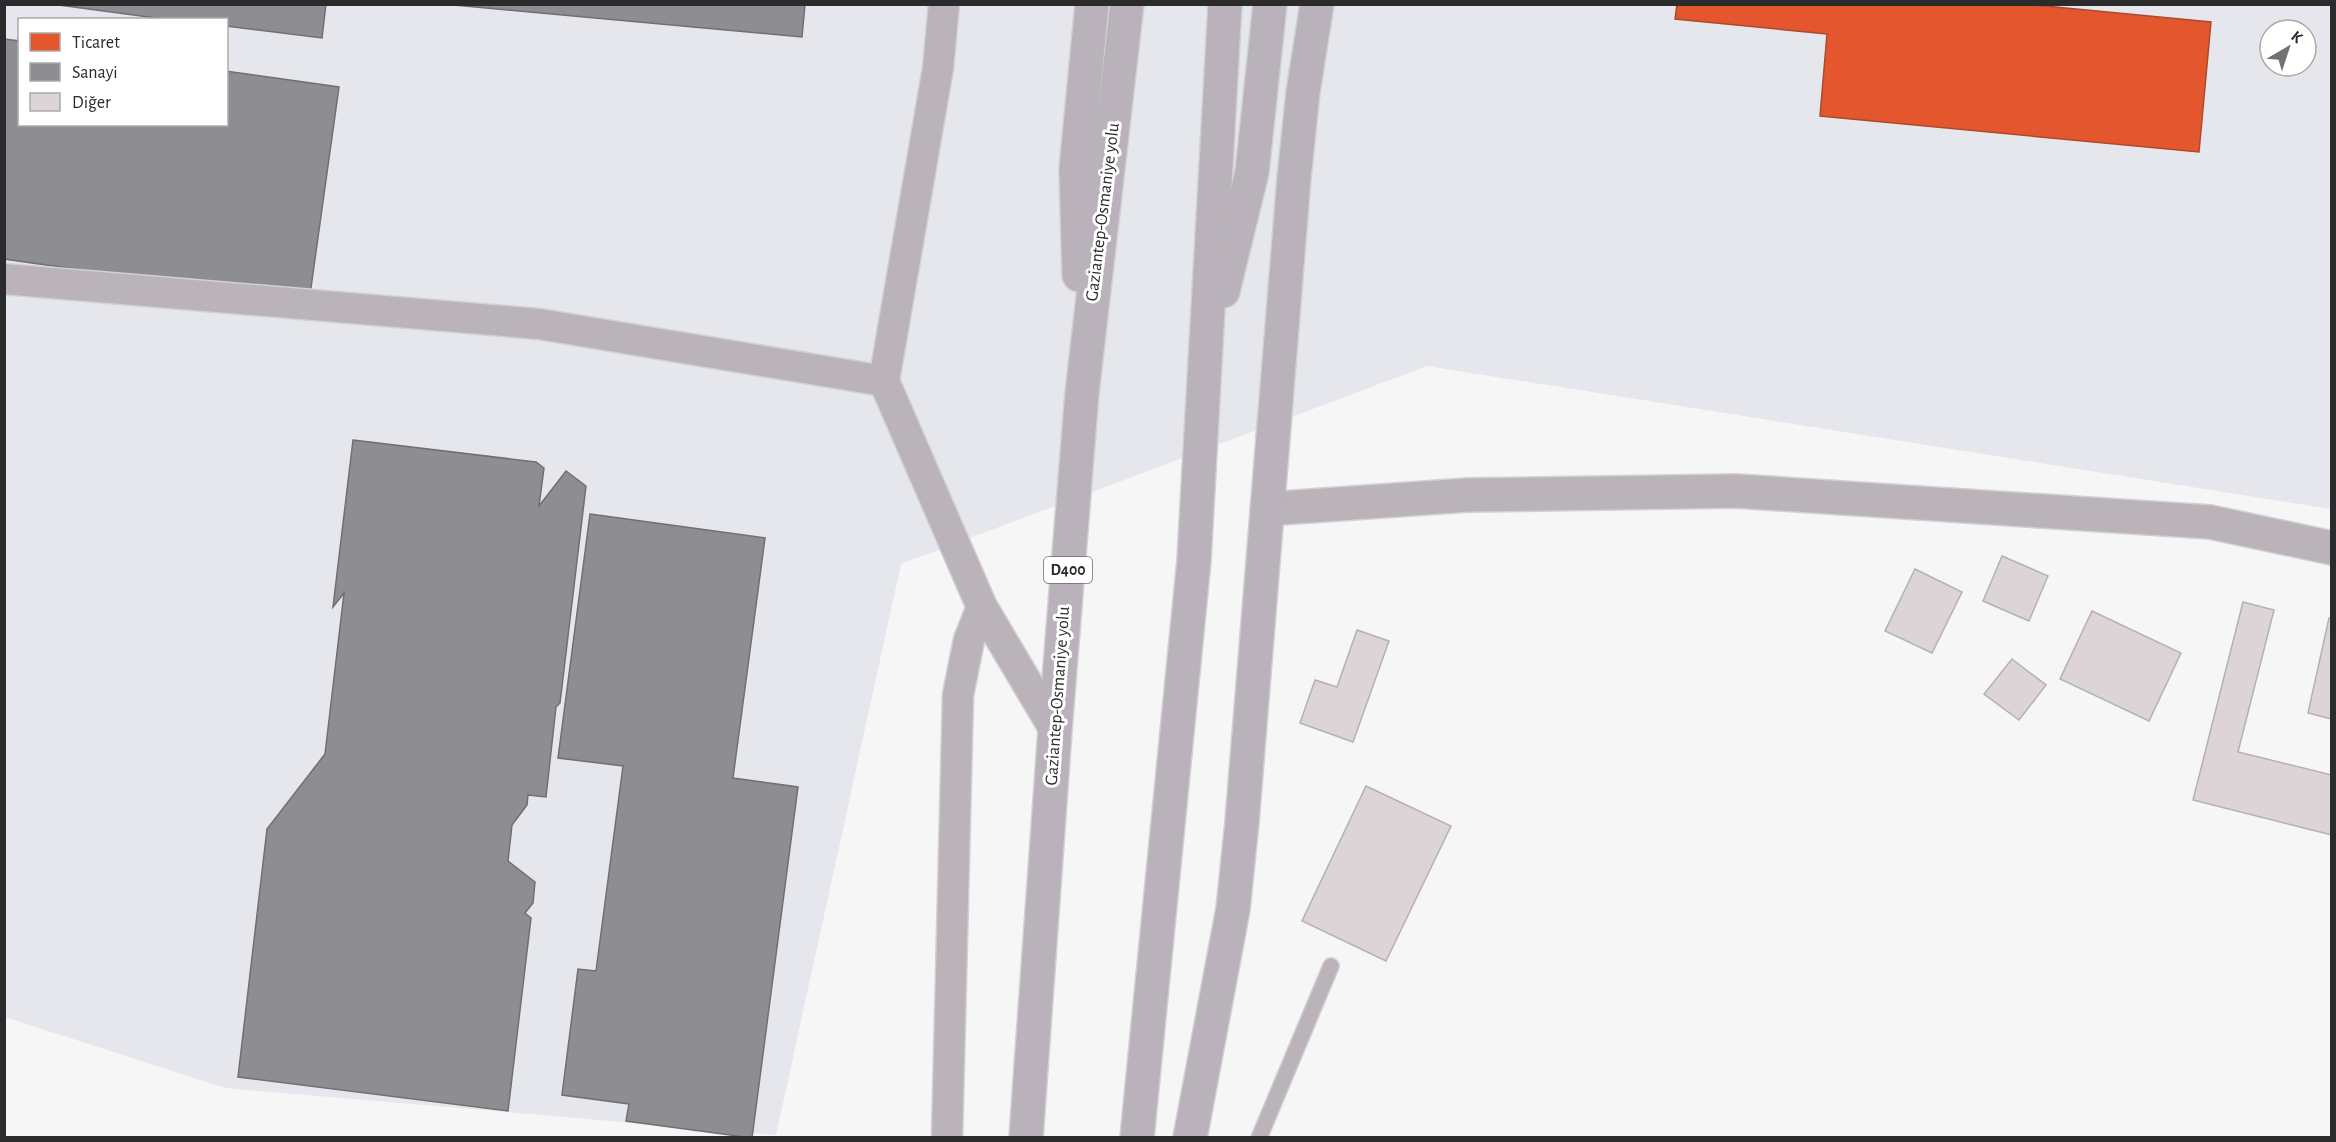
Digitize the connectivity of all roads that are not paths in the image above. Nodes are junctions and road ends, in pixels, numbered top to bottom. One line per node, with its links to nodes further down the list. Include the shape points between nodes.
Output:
1 (944, 4): 9 (street, via 938,68)
2 (1092, 4): 10 (highway, D400, via 1076,169)
3 (1127, 4): 10 (highway, Gaziantep-Osmaniye yolu / D400)
4 (1225, 4): 8 (highway)
5 (1270, 4): 8 (highway, via 1252,172)
6 (1317, 4): 11 (highway, via 1294,178)
7 (4, 279): 9 (street, via 539,324)
8 (1203, 371): 18 (highway, via 1194,560)
9 (884, 381): 13 (street)
10 (1082, 393): 14 (highway, Gaziantep-Osmaniye yolu / D400)
11 (1267, 509): 12 (street, via 1468,495 1736,491 2210,522); 19 (highway, via 1233,909)
12 (2331, 548)
13 (982, 607): 14 (street); 16 (street, via 969,640 958,695)
14 (1055, 730): 17 (highway, Gaziantep-Osmaniye yolu / D400)
15 (1331, 966): 20 (lane)
16 (947, 1137)
17 (1026, 1137)
18 (1137, 1137)
19 (1190, 1137)
20 (1259, 1137)

